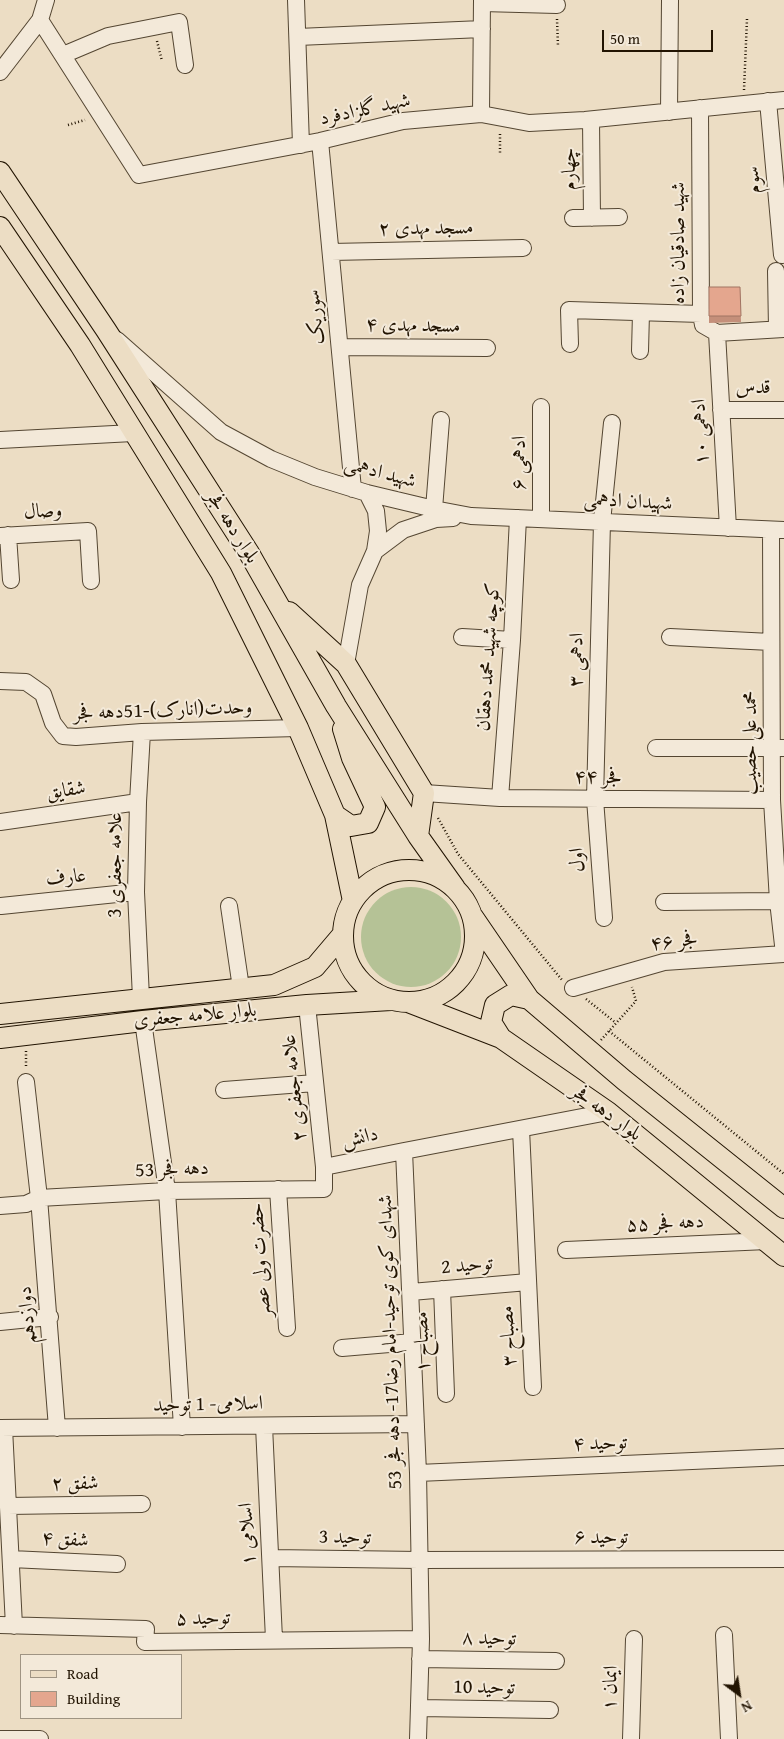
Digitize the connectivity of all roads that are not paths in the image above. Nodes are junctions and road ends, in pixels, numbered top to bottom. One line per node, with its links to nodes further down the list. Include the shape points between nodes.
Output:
1 (46, 0): 6 (street)
2 (296, 0): 8 (street)
3 (670, 0): 14 (street)
4 (482, 1): 5 (street); 7 (street)
5 (557, 5)
6 (40, 20): 9 (street, شهید گلزادفرد); 11 (street)
7 (482, 29): 8 (street); 15 (street)
8 (298, 37): 18 (street)
9 (62, 55): 10 (street, via 108,36 180,22); 18 (street, شهید گلزادفرد, via 139,175)
10 (185, 66)
11 (0, 72)
12 (776, 100): 13 (street, شهید گلزادفرد); 26 (street, سوم)
13 (700, 108): 14 (street, شهید گلزادفرد); 29 (street, شهید صادقیان زاده)
14 (669, 112): 16 (street, شهید گلزادفرد)
15 (481, 114): 16 (street, شهید گلزادفرد, via 529,123); 17 (street, شهید گلزادفرد, via 403,121)
16 (590, 120): 22 (street, چهارم)
17 (320, 141): 18 (street, شهید گلزادفرد); 25 (street, سوریک)
18 (301, 145)
19 (0, 172): 31 (main road, بلوار دهه فجر)
20 (619, 217): 22 (street)
21 (573, 218): 22 (street)
22 (592, 218)
23 (0, 227): 42 (main road, بلوار دهه فجر, via 80,345)
24 (522, 248): 25 (street, مسجد مهدی ۲)
25 (331, 252): 34 (street, سوریک)
26 (782, 255)
27 (776, 271): 30 (street)
28 (642, 313): 29 (street); 33 (street, via 569,310); 36 (street)
29 (701, 314): 32 (street, شهید صادقیان زاده, via 703,325)
30 (781, 329): 32 (street)
31 (106, 330): 44 (street, شهید ادهمی, via 221,432 271,459); 56 (main road, بلوار دهه فجر)
32 (717, 334): 38 (street, ادهمی ۱۰)
33 (570, 344)
34 (340, 347): 35 (street, مسجد مهدی ۴); 44 (street, سوریک)
35 (487, 348)
36 (640, 351)
37 (541, 408): 48 (street, ادهمی ۶)
38 (721, 410): 39 (street, قدس); 50 (street, ادهمی ۱۰)
39 (784, 410)
40 (441, 420): 45 (street)
41 (612, 423): 49 (street, ادهمی ۳)
42 (133, 433): 43 (street); 65 (main road, بلوار دهه فجر, via 221,573)
43 (0, 440)
44 (360, 491): 45 (street, شهید ادهمی); 53 (street, سوریک, via 376,511)
45 (434, 509): 46 (street, شهید ادهمی)
46 (471, 516): 47 (street, شهیدان ادهمی); 53 (street, via 436,520 402,530)
47 (518, 518): 48 (street, شهیدان ادهمی); 59 (street, کوچه شهید محمد دهقان)
48 (541, 519): 49 (street, شهیدان ادهمی)
49 (602, 522): 50 (street, شهیدان ادهمی); 71 (street, ادهمی ۳)
50 (728, 528): 51 (street, شهیدان ادهمی)
51 (777, 530): 60 (street, محمد علی حصیب)
52 (4, 535): 54 (street); 55 (street, وصال, via 88,531)
53 (375, 551): 61 (street, via 360,585)
54 (12, 580)
55 (91, 581)
56 (276, 600): 61 (main road); 64 (main road, بلوار دهه فجر)
57 (462, 637): 59 (street)
58 (670, 637): 60 (street)
59 (512, 640): 70 (street, کوچه شهید محمد دهقان)
60 (771, 642): 62 (street, محمد علی حصیب)
61 (346, 664): 69 (main road)
62 (778, 673): 68 (street, محمد علی حصیب)
63 (0, 681): 66 (street, وحدت(انارک)-51دهه فجر, via 26,682 44,694 53,723 63,736)
64 (336, 706): 74 (main road, via 352,758 374,807 368,823 351,826); 76 (main road, بلوار دهه فجر)
65 (298, 728): 66 (street, وحدت(انارک)-51دهه فجر); 74 (main road, بلوار دهه فجر)
66 (142, 732): 73 (street, علامه جعفری 3)
67 (656, 748): 68 (street)
68 (778, 748): 72 (street, محمد علی حصیب)
69 (424, 793): 70 (street, فجر ۴۴); 76 (main road)
70 (500, 798): 71 (street, فجر ۴۴)
71 (595, 799): 72 (street, فجر ۴۴); 86 (street, اول)
72 (772, 800): 77 (street, محمد علی حصیب)
73 (138, 802): 75 (street, شقایق); 79 (street, علامه جعفری 3)
74 (335, 815): 80 (main road, بلوار دهه فجر)
75 (0, 822)
76 (418, 836): 78 (main road, بلوار دهه فجر)
77 (779, 847): 81 (street, محمد علی حصیب)
78 (455, 888): 80 (main road, via 426,872 393,872 377,878); 85 (main road)
79 (136, 892): 83 (street, عارف); 92 (street, علامه جعفری 3)
80 (353, 901): 88 (main road)
81 (778, 901): 82 (street); 87 (street, محمد علی حصیب)
82 (664, 902)
83 (1, 906)
84 (229, 906): 90 (street)
85 (473, 917): 93 (main road, بلوار دهه فجر); 94 (main road, via 474,952 456,982 426,1000)
86 (604, 918)
87 (782, 919): 89 (street, محمد علی حصیب)
88 (343, 934): 90 (main road, بلوار علامه جعفری, via 315,967 274,985); 94 (main road, via 344,951 361,982 375,993)
89 (784, 954): 91 (street, فجر ۴۶, via 664,962)
90 (241, 988): 92 (main road, بلوار علامه جعفری)
91 (573, 988)
92 (142, 998): 96 (main road, بلوار علامه جعفری)
93 (529, 999): 99 (main road, via 511,995 495,1005 491,1022); 111 (main road, بلوار دهه فجر)
94 (400, 1001): 95 (main road, بلوار علامه جعفری); 99 (main road, بلوار دهه فجر)
95 (307, 1005): 97 (main road, بلوار علامه جعفری); 101 (street, علامه جعفری ۲)
96 (0, 1014)
97 (143, 1021): 98 (main road, بلوار علامه جعفری); 108 (street)
98 (0, 1038)
99 (501, 1038): 103 (main road, بلوار دهه فجر)
100 (26, 1082): 109 (street, دوازدهم)
101 (315, 1083): 102 (street); 106 (street, علامه جعفری ۲)
102 (224, 1090)
103 (608, 1112): 104 (street); 112 (main road, بلوار دهه فجر)
104 (521, 1129): 105 (street); 115 (street, مصباح ۳)
105 (404, 1151): 106 (street, دانش); 117 (street, شهدای کوی توحید-امام رضا17- دهه فجر 53)
106 (324, 1167): 107 (street, دهه فجر 53, via 324,1189)
107 (278, 1189): 108 (street, دهه فجر 53); 120 (street, حضرت ولی عصر)
108 (167, 1190): 109 (street, دهه فجر 53); 127 (street)
109 (39, 1198): 110 (street, دهه فجر 53, via 26,1204); 118 (street, دوازدهم)
110 (0, 1206)
111 (784, 1208)
112 (767, 1241): 113 (street, دهه فجر ۵۵); 114 (main road, بلوار دهه فجر)
113 (566, 1250)
114 (784, 1256)
115 (528, 1282): 116 (street, توحید 2); 123 (street, مصباح ۳)
116 (442, 1289): 117 (street, توحید 2); 124 (street, مصباح ۱)
117 (411, 1292): 121 (street, شهدای کوی توحید-امام رضا17- دهه فجر 53)
118 (50, 1317): 119 (street); 129 (street, دوازدهم)
119 (0, 1322)
120 (287, 1328)
121 (413, 1342): 122 (street); 125 (street, شهدای کوی توحید-امام رضا17- دهه فجر 53)
122 (342, 1348)
123 (533, 1387)
124 (446, 1394)
125 (416, 1424): 126 (street, اسلامی- 1 توحید); 131 (street, شهدای کوی توحید-امام رضا17- دهه فجر 53)
126 (264, 1426): 127 (street, اسلامی- 1 توحید); 134 (street, اسلامی ۱)
127 (182, 1427): 129 (street, اسلامی- 1 توحید)
128 (2, 1428): 129 (street, اسلامی- 1 توحید); 133 (street)
129 (57, 1428)
130 (784, 1457): 131 (street, توحید ۴)
131 (418, 1472): 137 (street, شهدای کوی توحید-امام رضا17- دهه فجر 53)
132 (142, 1504): 133 (street, شفق ۲)
133 (8, 1506): 135 (street)
134 (271, 1558): 137 (street, توحید 3); 143 (street, اسلامی ۱)
135 (11, 1559): 138 (street, شفق ۴); 139 (street)
136 (784, 1559): 137 (street, توحید ۶)
137 (419, 1560): 141 (street, شهدای کوی توحید-امام رضا17- دهه فجر 53)
138 (117, 1564)
139 (7, 1626): 143 (street, توحید ۵, via 146,1629 145,1642)
140 (724, 1635): 152 (street)
141 (421, 1639): 143 (street, توحید ۵); 144 (street, شهدای کوی توحید-امام رضا17- دهه فجر 53)
142 (634, 1639): 151 (street, ایمان ۱)
143 (274, 1640)
144 (420, 1660): 145 (street, توحید ۸); 146 (street, شهدای کوی توحید-امام رضا17- دهه فجر 53)
145 (556, 1661)
146 (419, 1708): 147 (street, توحید 10); 150 (street, شهدای کوی توحید-امام رضا17- دهه فجر 53)
147 (550, 1710)
148 (0, 1739): 149 (street)
149 (40, 1739)
150 (418, 1739)
151 (631, 1739)
152 (729, 1739)

